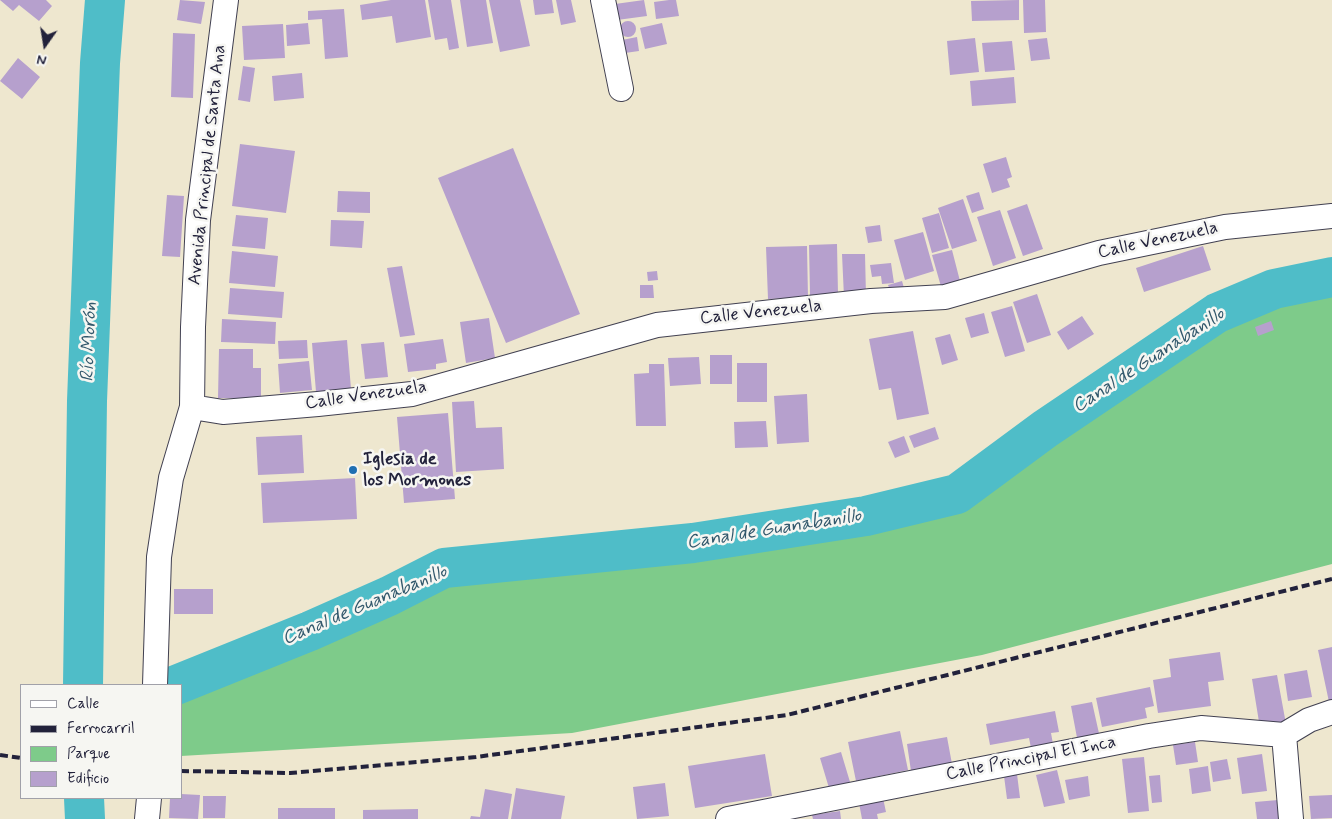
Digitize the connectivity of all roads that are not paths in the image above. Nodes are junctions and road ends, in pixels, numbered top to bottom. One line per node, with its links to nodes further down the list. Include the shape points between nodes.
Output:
1 (603, 0): 3 (street)
2 (232, 1): 5 (street, Avenida Principal de Santa Ana, via 198,220)
3 (621, 89)
4 (1332, 216): 5 (street, Calle Venezuela, via 1225,228 1099,253 946,297 871,301 658,325 412,394 223,412)
5 (192, 407): 6 (street, Avenida Principal de Santa Ana, via 171,478 159,557)
6 (155, 684)
7 (1332, 712): 8 (street, via 1309,720)
8 (1284, 735): 11 (street, Calle Principal El Inca, via 1201,728); 12 (street)
9 (149, 799): 10 (street)
10 (147, 819)
11 (728, 819)
12 (1291, 819)

